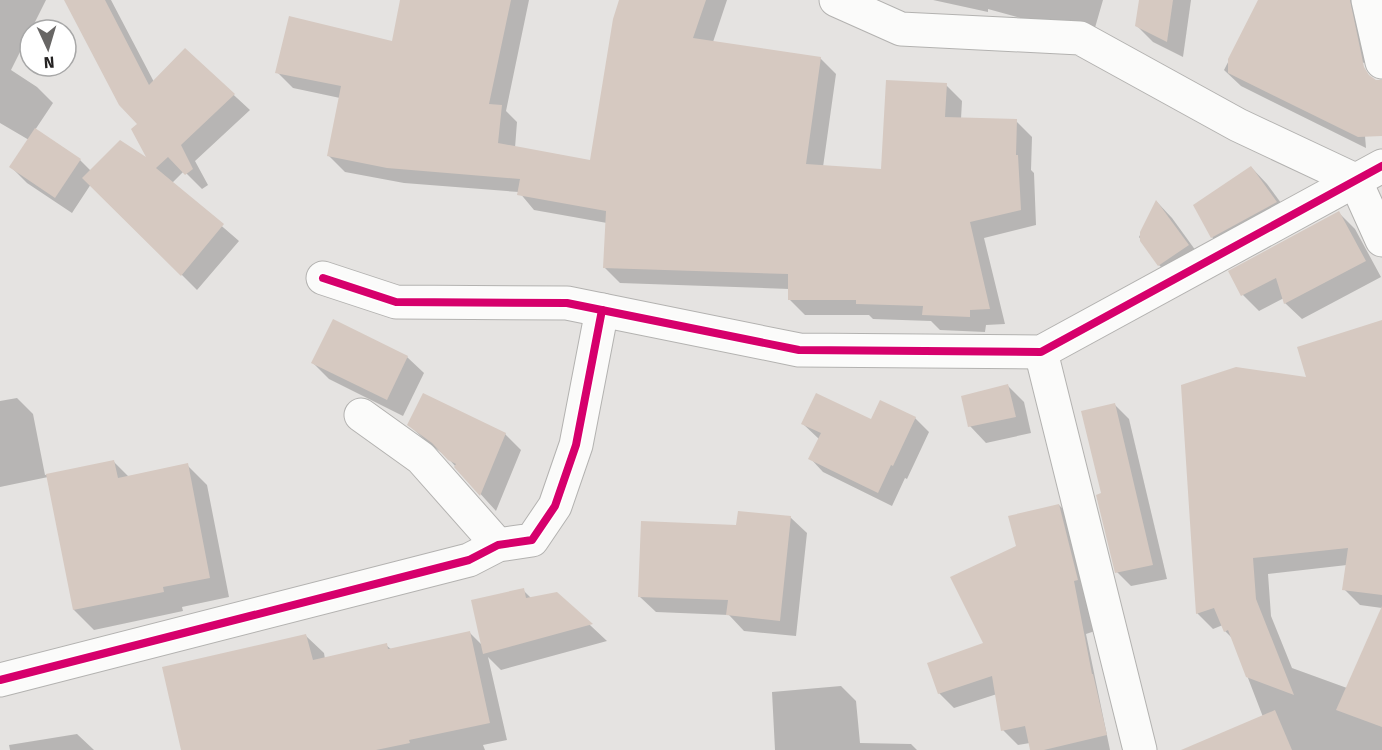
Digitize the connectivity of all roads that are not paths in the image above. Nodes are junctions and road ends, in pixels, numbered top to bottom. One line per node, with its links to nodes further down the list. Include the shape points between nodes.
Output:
1 (836, 0): 4 (street, via 901,29 1080,38 1238,125)
2 (1368, 0): 3 (street)
3 (1382, 62)
4 (1369, 173): 5 (street); 8 (street)
5 (1382, 240)
6 (323, 278): 7 (street, via 396,302 567,303)
7 (602, 310): 8 (street, via 799,350); 10 (street, via 576,445 555,506 532,540)
8 (1041, 352): 12 (street)
9 (361, 415): 10 (street, via 421,458)
10 (498, 545): 11 (street, via 470,560)
11 (0, 680)
12 (1140, 750)

